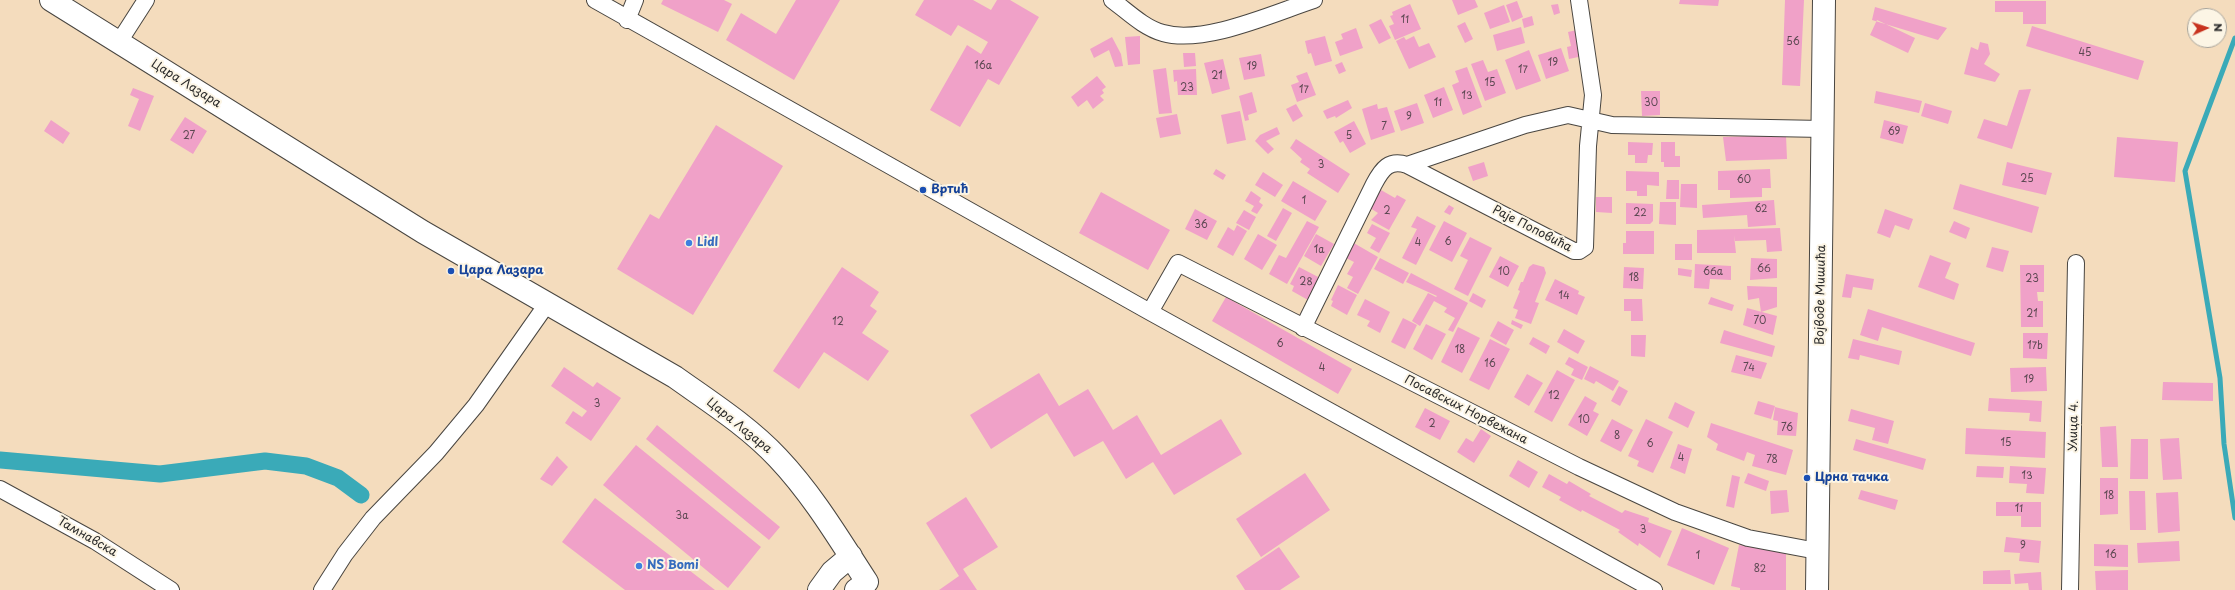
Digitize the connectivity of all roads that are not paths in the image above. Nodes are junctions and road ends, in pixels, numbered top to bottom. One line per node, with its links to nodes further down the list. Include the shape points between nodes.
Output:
1 (51, 0): 10 (main road, Цара Лазара)
2 (146, 0): 10 (street)
3 (595, 0): 9 (street)
4 (635, 0): 9 (street)
5 (1112, 0): 6 (street, via 1155,30 1191,37 1225,29)
6 (1314, 0)
7 (1579, 0): 11 (street, via 1592,85)
8 (1824, 0): 12 (main road, Војводе Мишића)
9 (627, 20): 16 (street, via 807,118)
10 (119, 42): 15 (main road, Цара Лазара, via 417,228)
11 (1590, 119): 12 (street, Раје Поповића, via 1612,125); 13 (street, Раје Поповића, via 1568,115 1553,117); 13 (street, Раје Поповића, via 1586,242 1585,247 1579,251 1574,251)
12 (1823, 129): 19 (main road, Војводе Мишића)
13 (1407, 165): 17 (street, Раје Поповића, via 1393,163 1382,169)
14 (2076, 263): 27 (street, Улица 4.)
15 (547, 304): 20 (main road, Цара Лазара, via 675,377 754,435 804,488); 23 (street, via 476,405 436,454 373,518 345,554)
16 (1150, 312): 17 (street, Посавских Норвежана, via 1178,263); 25 (street)
17 (1303, 328): 19 (street, Посавских Норвежана, via 1579,467 1676,512 1748,538)
18 (0, 489): 22 (street, Тамнавска, via 95,541)
19 (1817, 551): 26 (main road, Војводе Мишића)
20 (851, 556): 21 (main road, Цара Лазара); 24 (main road, via 832,572)
21 (861, 586)
22 (170, 590)
23 (322, 590)
24 (819, 590)
25 (1654, 590)
26 (1816, 590)
27 (2070, 590)

